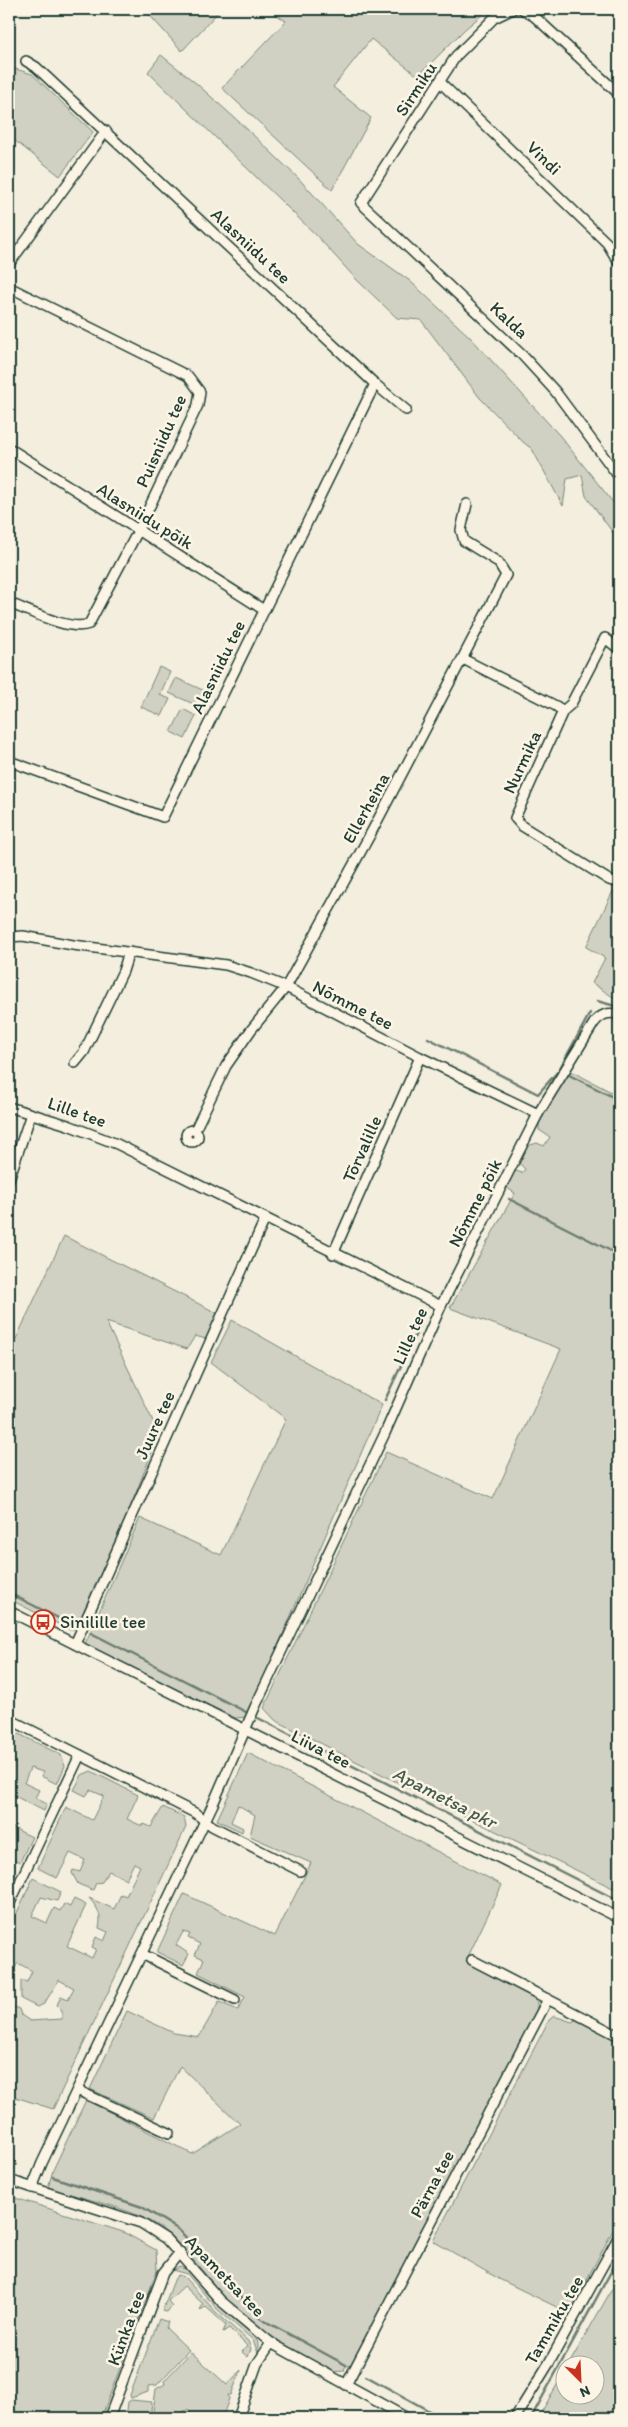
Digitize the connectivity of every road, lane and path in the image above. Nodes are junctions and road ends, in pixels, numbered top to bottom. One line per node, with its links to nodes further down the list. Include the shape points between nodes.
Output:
1 (513, 9): 4 (street, Sirmiku, via 494,18 470,40)
2 (522, 9): 5 (street, via 535,16)
3 (26, 61): 6 (street, Alasniidu tee, via 36,66)
4 (440, 82): 7 (street, Sirmiku); 8 (street, Vindi, via 607,243)
5 (619, 94)
6 (106, 132): 9 (street); 11 (street, Alasniidu tee)
7 (361, 202): 14 (street, Kalda, via 523,356 555,391)
8 (619, 263)
9 (9, 264)
10 (9, 287): 16 (street, Puisniidu tee, via 188,376 196,384 200,392 198,405)
11 (375, 384): 12 (street, Alasniidu tee); 18 (street, Alasniidu tee)
12 (406, 410)
13 (9, 448): 16 (street, Alasniidu põik)
14 (619, 477)
15 (467, 504): 20 (street, Ellerheina, via 461,530 464,541 498,562 506,575)
16 (138, 531): 17 (street, Puisniidu tee, via 89,624 70,626); 18 (street, Alasniidu põik)
17 (9, 603)
18 (264, 610): 22 (street, Alasniidu tee, via 163,817)
19 (619, 649): 21 (street, via 605,638 572,704)
20 (464, 659): 21 (street); 26 (street, Ellerheina)
21 (563, 711): 23 (street, Nurmika, via 515,818 522,826)
22 (9, 761)
23 (618, 883)
24 (9, 937): 25 (street, Nõmme tee, via 23,936)
25 (129, 952): 26 (street, Nõmme tee, via 226,965); 29 (street, via 84,1052)
26 (286, 987): 28 (street, Nõmme tee); 33 (street, Ellerheina, via 226,1066)
27 (619, 1015): 32 (street, via 598,1017)
28 (420, 1058): 32 (street, Nõmme tee); 36 (street, Tõrvalille)
29 (75, 1063)
30 (9, 1107): 31 (street, Lille tee)
31 (31, 1114): 34 (street); 35 (street, Lille tee, via 117,1144)
32 (538, 1114): 37 (street, Nõmme põik)
33 (195, 1130)
34 (9, 1179)
35 (265, 1219): 36 (street, Lille tee); 39 (street, Juure tee)
36 (333, 1254): 37 (street, Lille tee)
37 (441, 1306): 41 (street, Lille tee)
38 (9, 1610): 39 (street, Liiva tee)
39 (75, 1644): 41 (street, Liiva tee)
40 (9, 1719): 42 (street)
41 (246, 1730): 43 (street, Lille tee); 46 (street, Liiva tee)
42 (80, 1754): 43 (street); 45 (street)
43 (204, 1820): 44 (street); 47 (street, Lille tee)
44 (300, 1871)
45 (9, 1905)
46 (619, 1918)
47 (142, 1954): 50 (street); 52 (street, Lille tee)
48 (472, 1960): 49 (street)
49 (548, 1999): 51 (street); 59 (street, Pärna tee)
50 (235, 2000)
51 (619, 2036)
52 (77, 2090): 53 (street); 55 (street, Lille tee)
53 (170, 2133)
54 (9, 2180): 55 (street, Apametsa tee)
55 (32, 2188): 57 (street, Apametsa tee, via 140,2223 166,2238)
56 (619, 2236): 63 (street, Tammiku tee)
57 (180, 2252): 58 (street, Apametsa tee, via 221,2301); 60 (street, Künka tee, via 164,2273)
58 (270, 2342): 59 (street, Apametsa tee); 61 (street, via 257,2364)
59 (346, 2385): 62 (street, Apametsa tee)
60 (110, 2418)
61 (238, 2418)
62 (407, 2418)
63 (515, 2418)

